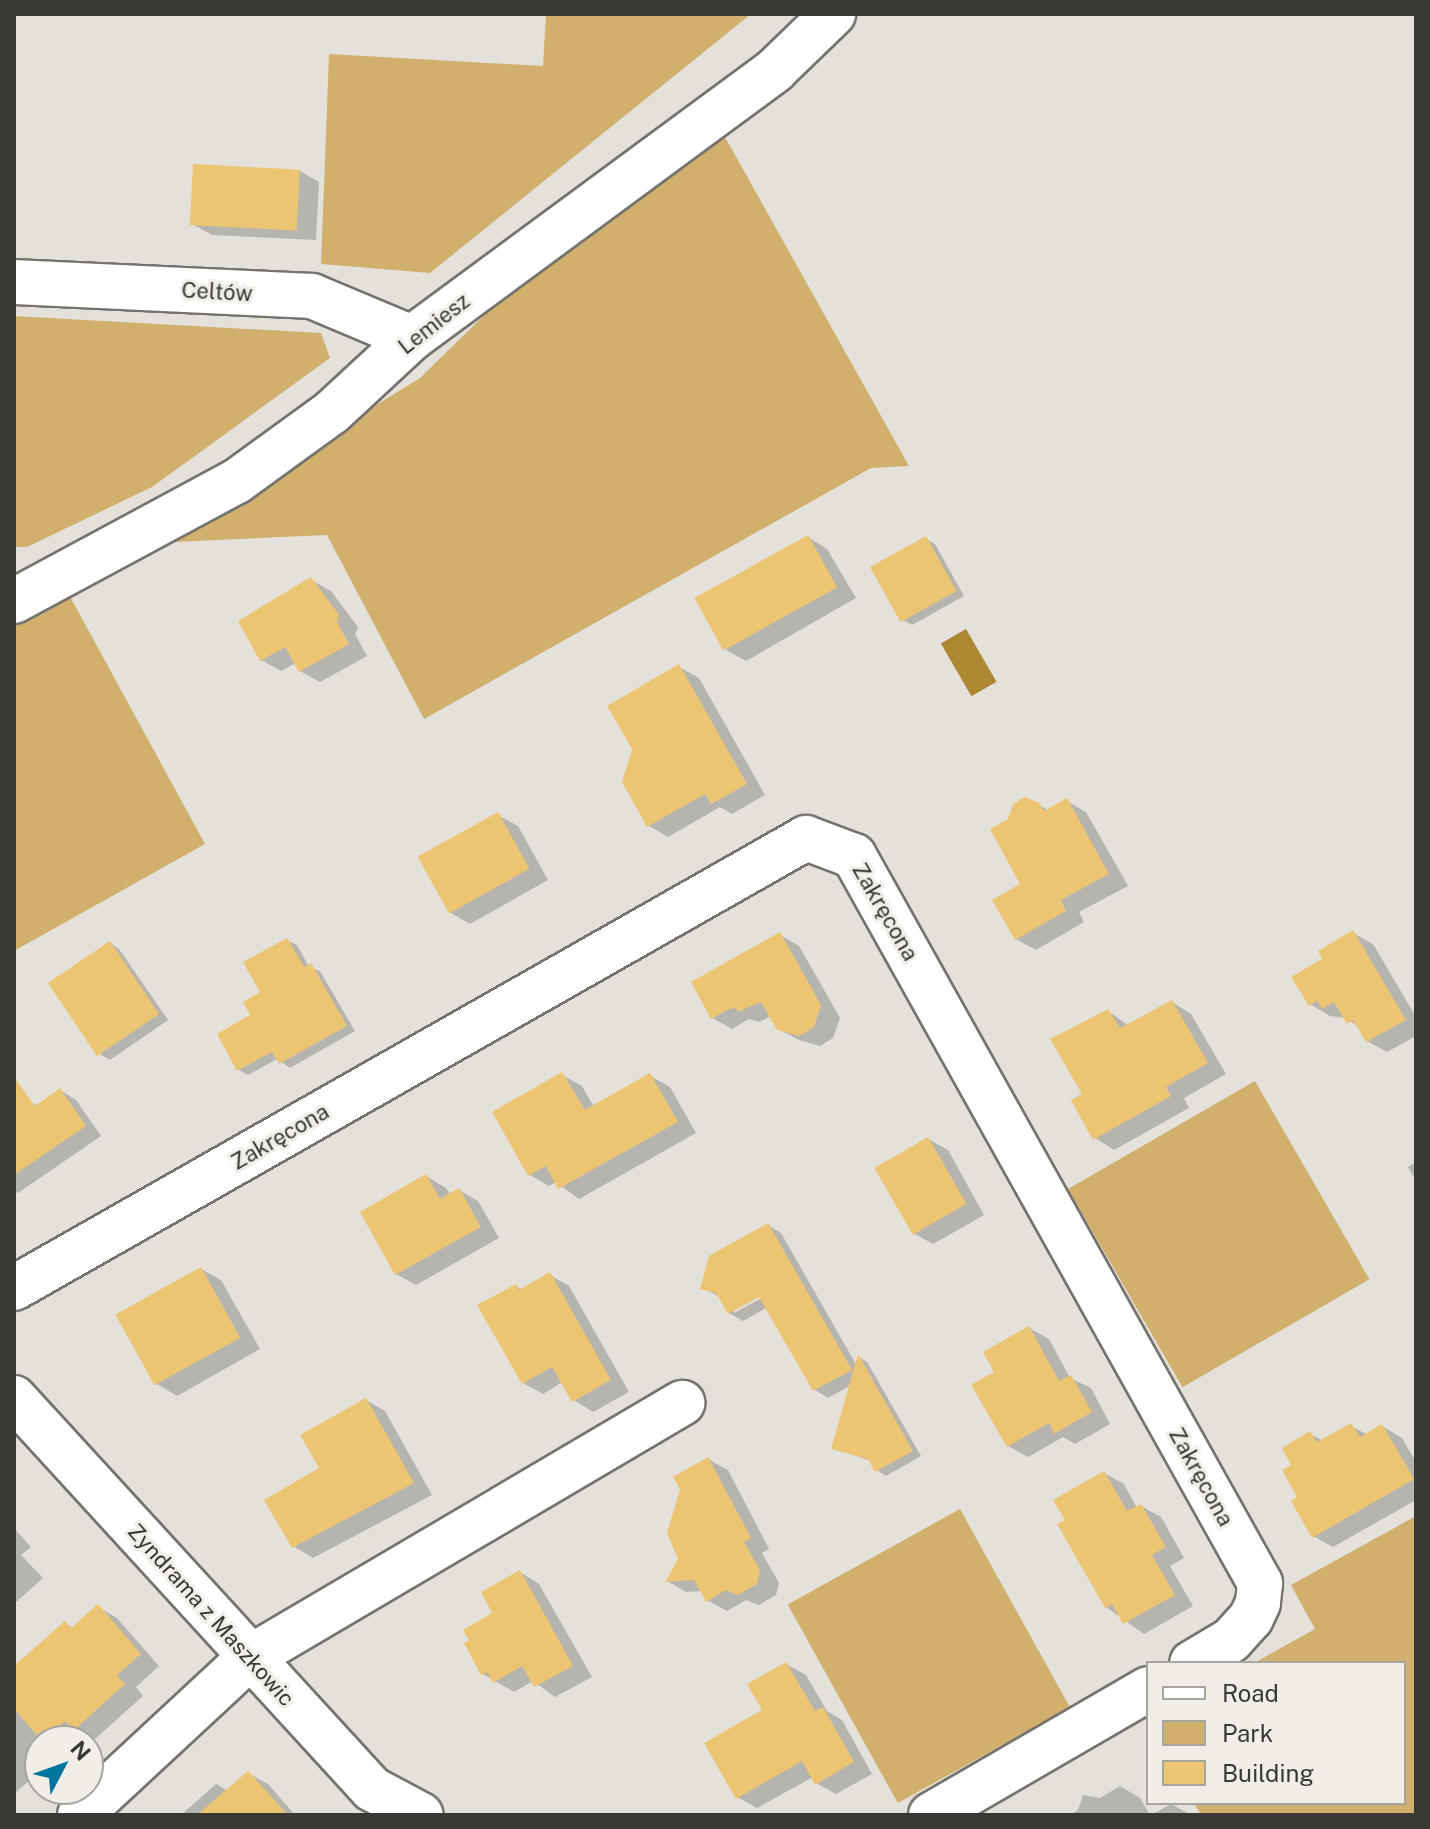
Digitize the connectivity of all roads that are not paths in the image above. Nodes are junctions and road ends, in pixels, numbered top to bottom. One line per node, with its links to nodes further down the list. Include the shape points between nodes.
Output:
1 (833, 14): 3 (street, Lemiesz, via 775,70)
2 (14, 282): 3 (street, Celtów, via 312,296)
3 (412, 338): 4 (street, Lemiesz, via 332,412 237,481)
4 (14, 601)
5 (14, 1288): 9 (street, Zakręcona, via 806,838 854,856 1260,1583 1251,1618 1231,1640)
6 (14, 1398): 8 (street, Zyndrama z Maszkowic)
7 (682, 1403): 8 (street)
8 (249, 1658): 11 (street); 12 (street, Zyndrama z Maszkowic, via 372,1789)
9 (1195, 1661)
10 (1146, 1690): 13 (street)
11 (80, 1815)
12 (421, 1815)
13 (931, 1815)

